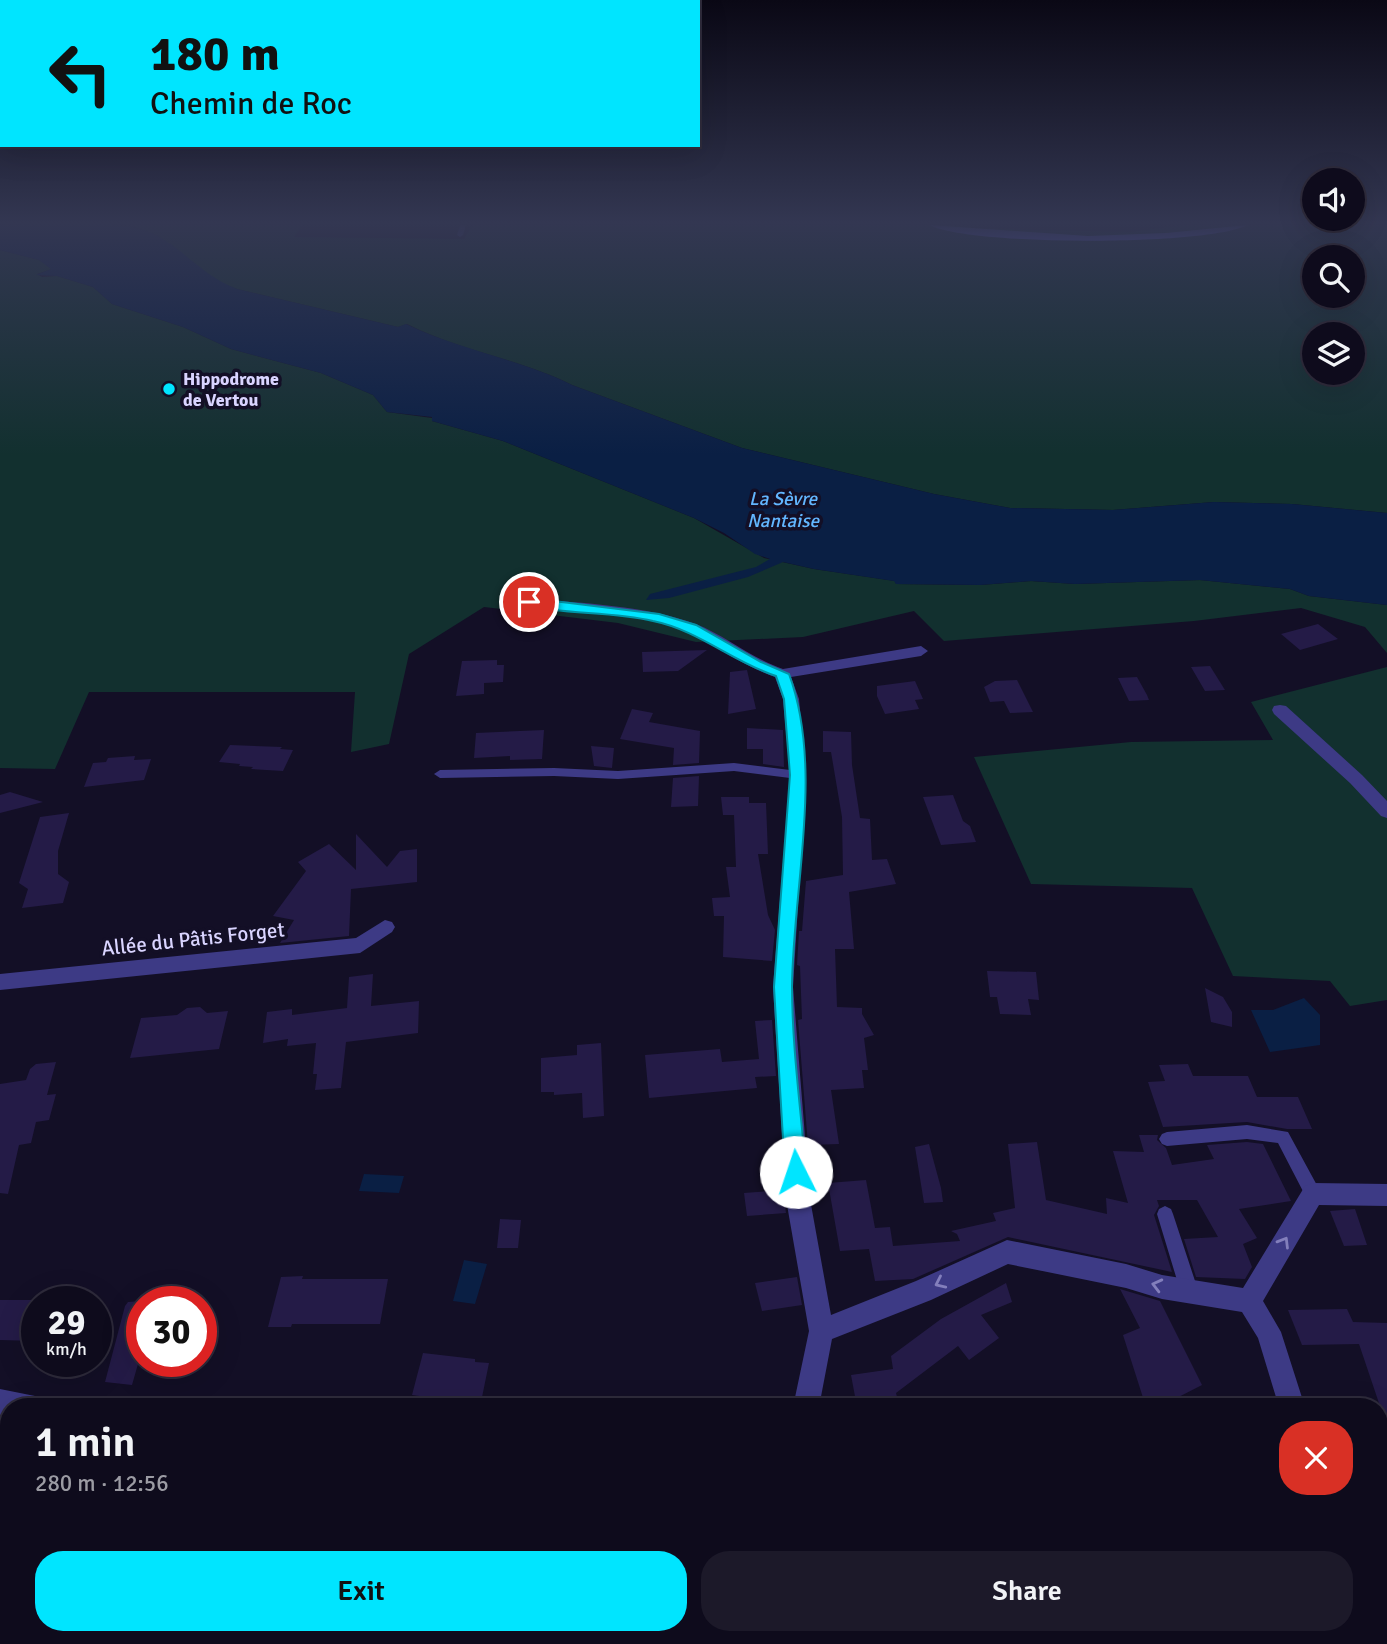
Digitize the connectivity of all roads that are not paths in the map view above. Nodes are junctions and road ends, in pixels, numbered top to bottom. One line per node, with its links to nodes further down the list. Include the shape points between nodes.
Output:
1 (529, 602): 3 (street, via 654,617 692,628 756,665)
2 (921, 651): 3 (street)
3 (782, 674): 6 (street, via 791,699)
4 (1280, 710): 7 (street)
5 (440, 774): 6 (lane, via 618,775 734,767)
6 (798, 775): 16 (street, via 783,987 798,1199)
7 (1387, 812)
8 (385, 927): 9 (street, Allée du Pâtis Forget, via 360,945)
9 (0, 982)
10 (1167, 1139): 11 (lane, via 1247,1132 1283,1137)
11 (1313, 1194): 12 (street); 15 (street, one-way to 11)
12 (1387, 1195)
13 (1165, 1214): 14 (lane)
14 (1189, 1290): 15 (street); 16 (street, one-way to 16, via 1007,1252)
15 (1249, 1301): 18 (street, via 1269,1332)
16 (821, 1331): 17 (street)
17 (808, 1398)
18 (1289, 1398)

